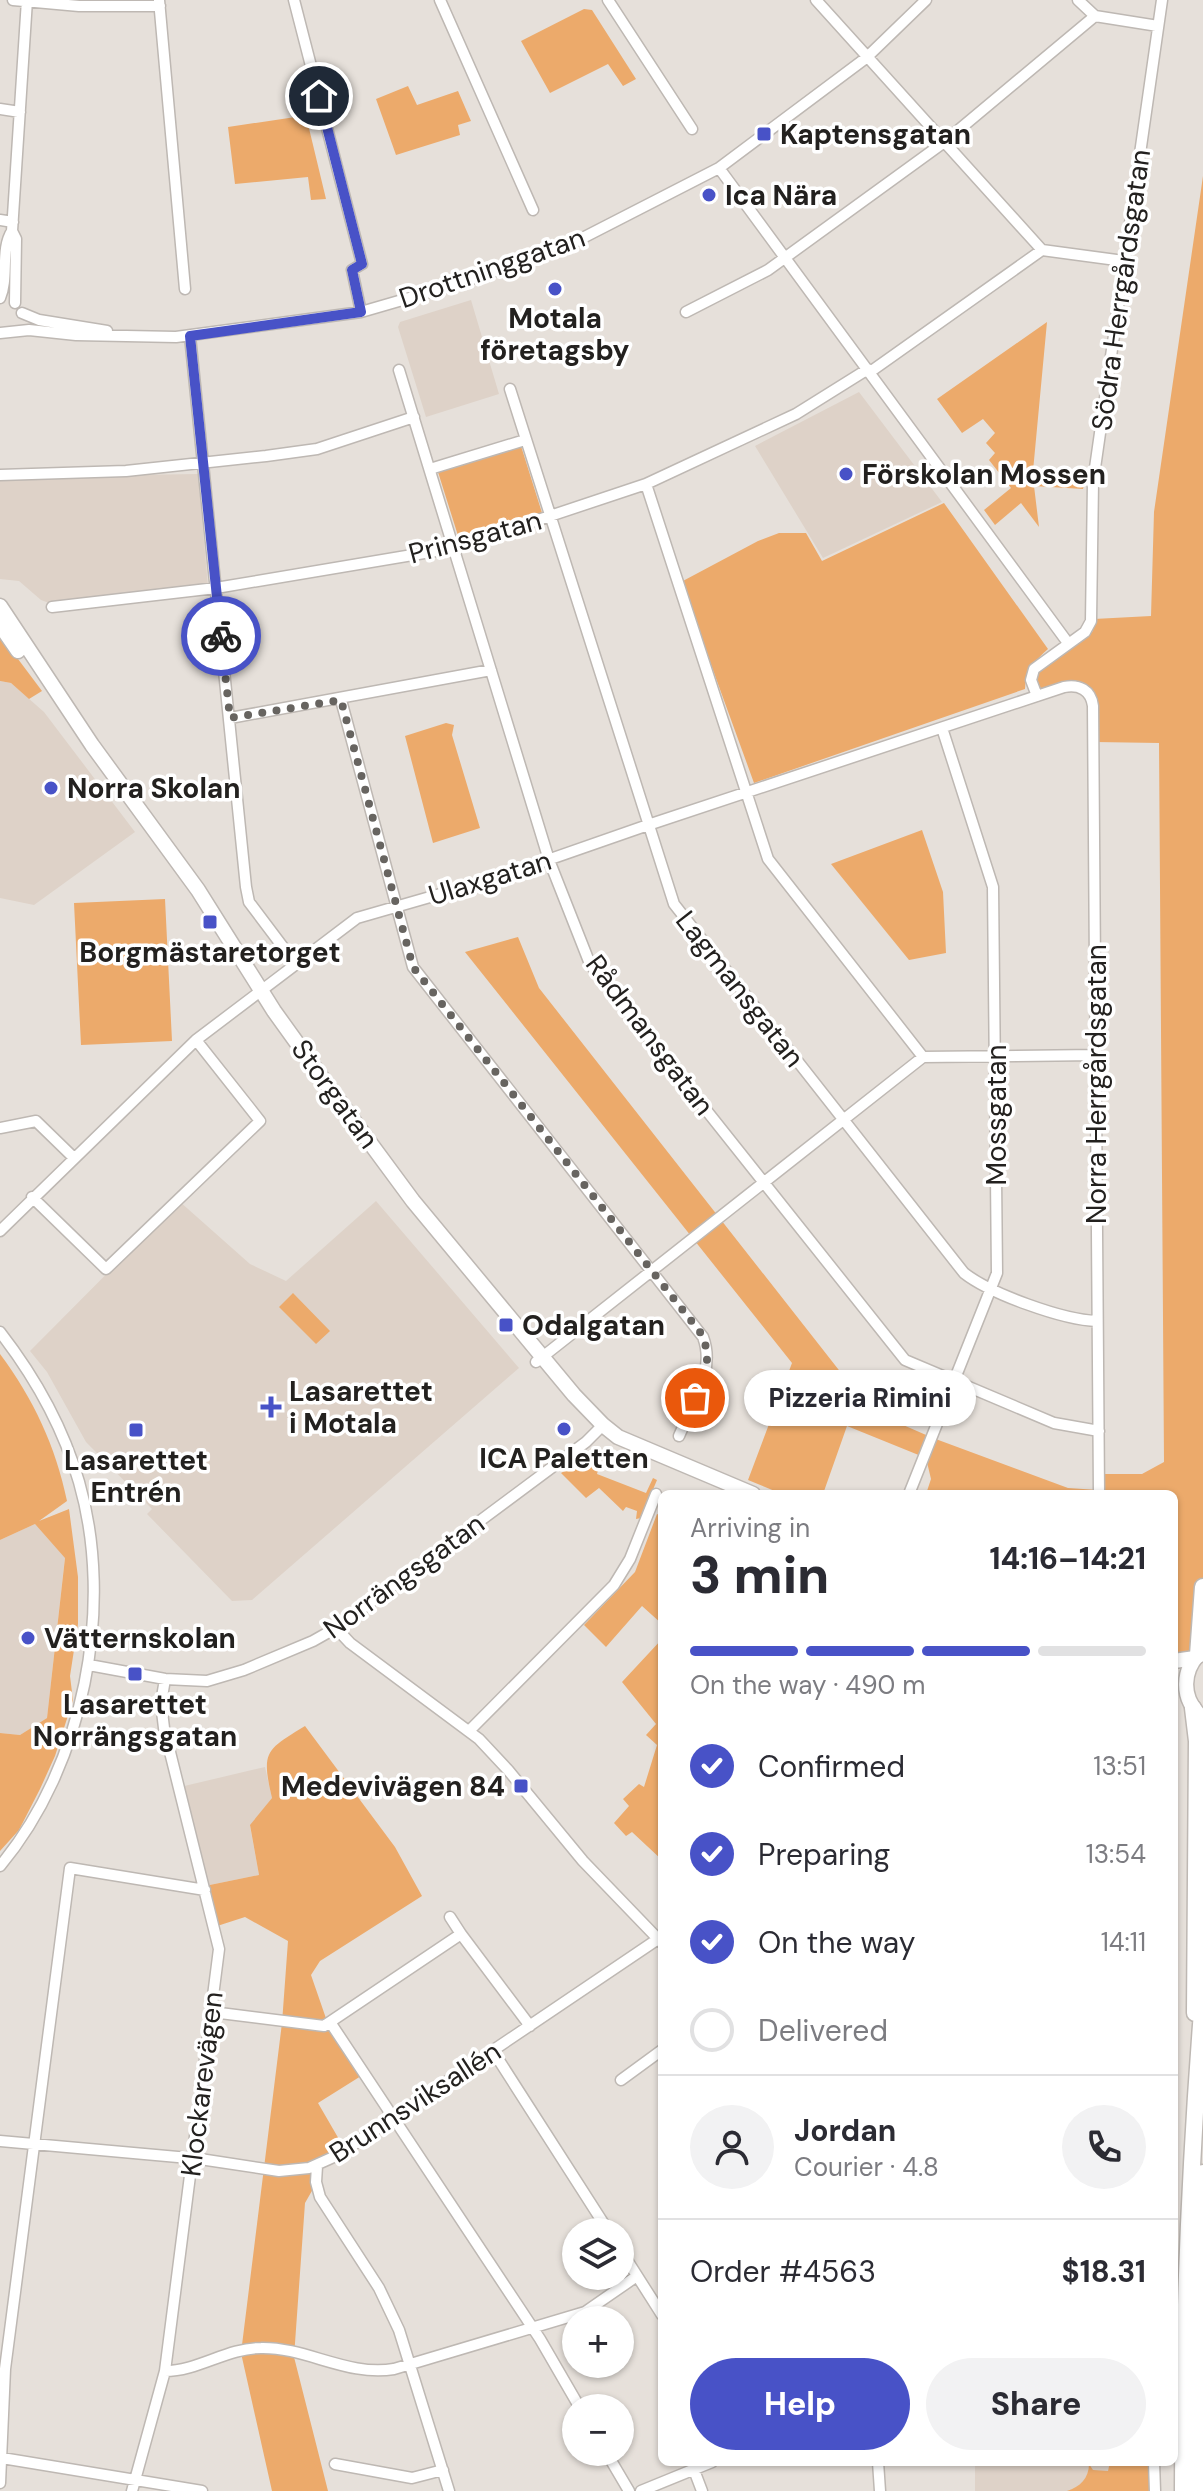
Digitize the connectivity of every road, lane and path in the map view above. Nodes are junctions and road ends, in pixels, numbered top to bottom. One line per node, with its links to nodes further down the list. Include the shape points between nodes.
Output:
1 (13, 0): 9 (street)
2 (294, 0): 28 (street, via 362,264 352,270)
3 (440, 0): 19 (street)
4 (608, 0): 16 (street)
5 (816, 0): 13 (street)
6 (926, 0): 13 (street, Drottninggatan)
7 (1078, 0): 11 (street)
8 (1162, 0): 12 (street, Södra Herrgårdsgatan)
9 (27, 1): 10 (street, via 79,6); 15 (street)
10 (159, 3): 25 (street)
11 (1095, 16): 12 (street); 17 (street)
12 (1158, 26): 24 (street, Södra Herrgårdsgatan)
13 (866, 58): 17 (street); 18 (street, Drottninggatan)
14 (0, 109): 15 (street)
15 (20, 112): 21 (street)
16 (692, 129)
17 (943, 143): 22 (street); 23 (street)
18 (719, 168): 23 (street); 28 (street, Drottninggatan, via 565,247)
19 (533, 210)
20 (0, 220): 21 (street)
21 (12, 226): 26 (street); 27 (street)
22 (1042, 250): 24 (street); 35 (street, Prinsgatan)
23 (785, 258): 29 (street); 35 (street)
24 (1124, 261): 49 (street, Södra Herrgårdsgatan, via 1093,482 1091,621)
25 (185, 289)
26 (0, 299): 27 (street)
27 (15, 303): 30 (street)
28 (361, 312): 33 (street, Drottninggatan)
29 (686, 312)
30 (22, 313): 31 (street, via 20,325); 32 (street, Drottninggatan)
31 (6, 333): 32 (street, Drottninggatan)
32 (129, 335): 33 (street, Drottninggatan)
33 (190, 336): 39 (street)
34 (399, 370): 37 (street, Rådmansgatan)
35 (869, 370): 42 (street, Prinsgatan, via 796,414); 49 (street)
36 (510, 389): 38 (street, Lagmansgatan)
37 (414, 417): 39 (street, via 317,449); 40 (street, Rådmansgatan)
38 (525, 440): 40 (street); 43 (street, Lagmansgatan)
39 (203, 464): 41 (street); 45 (street)
40 (430, 469): 44 (street, Rådmansgatan)
41 (0, 475)
42 (646, 484): 43 (street, Prinsgatan); 56 (street)
43 (550, 518): 44 (street, Prinsgatan); 57 (street, Lagmansgatan)
44 (454, 548): 45 (street, Prinsgatan); 50 (street, Rådmansgatan)
45 (216, 588): 47 (street, Prinsgatan); 54 (street)
46 (0, 606): 61 (main road, Storgatan, via 96,752 198,890)
47 (52, 607)
48 (0, 625): 61 (main road, Storgatan)
49 (1068, 643): 52 (street, Södra Herrgårdsgatan, via 1034,669 1031,680)
50 (491, 670): 53 (street); 58 (street, Rådmansgatan)
51 (1073, 685): 52 (street, Ulaxgatan); 63 (street, Norra Herrgårdsgatan, via 1088,692 1092,702)
52 (1037, 696): 55 (street, Ulaxgatan)
53 (341, 700): 54 (street); 59 (street)
54 (230, 718): 60 (street, via 249,902)
55 (942, 728): 56 (street, Ulaxgatan); 64 (street, Mossgatan, via 992,881)
56 (746, 793): 57 (street, Ulaxgatan); 65 (street, via 771,865)
57 (648, 825): 58 (street, Ulaxgatan); 66 (street, Lagmansgatan, via 678,912)
58 (549, 860): 59 (street, Ulaxgatan); 69 (street, Rådmansgatan, via 590,964)
59 (395, 907): 60 (street, Ulaxgatan, via 357,918); 72 (street, via 417,974)
60 (295, 963): 61 (street, Ulaxgatan)
61 (257, 993): 62 (street, Ulaxgatan); 76 (main road, Storgatan, via 407,1206)
62 (196, 1040): 68 (street, Ulaxgatan); 70 (street, via 260,1121 106,1269)
63 (1096, 1055): 64 (street); 74 (street, Norra Herrgårdsgatan)
64 (995, 1056): 65 (street); 73 (street, Mossgatan)
65 (923, 1057): 66 (street)
66 (842, 1120): 69 (street); 73 (street, Lagmansgatan, via 959,1268)
67 (0, 1128): 68 (street, via 36,1121)
68 (73, 1157): 70 (street, Ulaxgatan)
69 (763, 1183): 72 (street); 77 (street, Rådmansgatan, via 905,1360)
70 (32, 1197): 71 (street, Ulaxgatan)
71 (0, 1231)
72 (652, 1270): 76 (street); 80 (street, via 698,1327 707,1348 706,1374)
73 (993, 1289): 74 (street, Lagmansgatan, via 1070,1319); 77 (street, Mossgatan)
74 (1097, 1321): 79 (street, Norra Herrgårdsgatan)
75 (0, 1332): 90 (street, via 50,1409 80,1485 92,1579)
76 (539, 1359): 78 (main road, Storgatan)
77 (954, 1382): 79 (street, Rådmansgatan, via 1054,1423); 83 (street, Mossgatan)
78 (600, 1428): 81 (main road, Storgatan, via 637,1454); 82 (main road, Storgatan); 87 (street, Norrängsgatan)
79 (1099, 1431): 84 (street, Norra Herrgårdsgatan)
80 (679, 1436)
81 (724, 1490)
82 (743, 1490)
83 (911, 1490)
84 (1099, 1490)
85 (656, 1494): 95 (street, via 614,1585)
86 (1203, 1587): 88 (highway)
87 (336, 1628): 91 (street, Norrängsgatan, via 223,1678); 95 (street)
88 (1198, 1654): 89 (main road); 93 (main road, via 1187,1674)
89 (1178, 1660)
90 (89, 1665): 91 (street, Norrängsgatan); 96 (street, via 55,1774)
91 (165, 1679): 97 (street, Klockarevägen, via 162,1717)
92 (1178, 1683): 93 (main road)
93 (1186, 1691): 94 (main road)
94 (1199, 1715): 109 (highway)
95 (469, 1731): 100 (street)
96 (0, 1866)
97 (205, 1890): 103 (street, Klockarevägen, via 219,1949); 112 (street, via 70,1868)
98 (450, 1917): 99 (street)
99 (461, 1934): 104 (street); 105 (street)
100 (658, 1939)
101 (658, 1942): 105 (street, Brunnsviksallén)
102 (1203, 1999): 109 (highway)
103 (212, 2012): 104 (street, via 324,2026); 113 (street, Klockarevägen)
104 (330, 2022): 110 (street)
105 (530, 2026): 106 (street, Brunnsviksallén)
106 (493, 2051): 110 (street, Brunnsviksallén); 116 (street)
107 (658, 2053): 108 (street)
108 (621, 2080)
109 (1194, 2106): 142 (highway)
110 (392, 2119): 114 (street, Brunnsviksallén); 120 (street)
111 (0, 2141): 112 (street, Brunnsviksallén)
112 (34, 2144): 113 (street, Brunnsviksallén); 124 (street, via 5,2369)
113 (192, 2158): 114 (street, Brunnsviksallén, via 279,2171); 122 (street, Klockarevägen)
114 (317, 2166): 121 (street, via 320,2197 379,2288)
115 (1203, 2173): 143 (highway)
116 (600, 2218)
117 (634, 2271): 118 (street)
118 (637, 2276): 119 (street); 120 (street, via 585,2312)
119 (658, 2309)
120 (533, 2328): 121 (street); 123 (street)
121 (411, 2363): 122 (street, via 366,2370 257,2348); 130 (street)
122 (165, 2371): 132 (street, Klockarevägen)
123 (572, 2394)
124 (2, 2458): 132 (street); 133 (street)
125 (335, 2464): 130 (street, via 412,2478)
126 (614, 2466): 137 (street)
127 (703, 2466): 131 (street)
128 (878, 2466): 140 (street)
129 (1154, 2466): 141 (street)
130 (443, 2470): 136 (street)
131 (694, 2470): 138 (street); 139 (street)
132 (135, 2479): 134 (street, Klockarevägen); 135 (street)
133 (0, 2483)
134 (132, 2491)
135 (202, 2491)
136 (449, 2491)
137 (629, 2491)
138 (641, 2491)
139 (702, 2491)
140 (880, 2491)
141 (1155, 2491)
142 (1183, 2491)
143 (1195, 2491)

